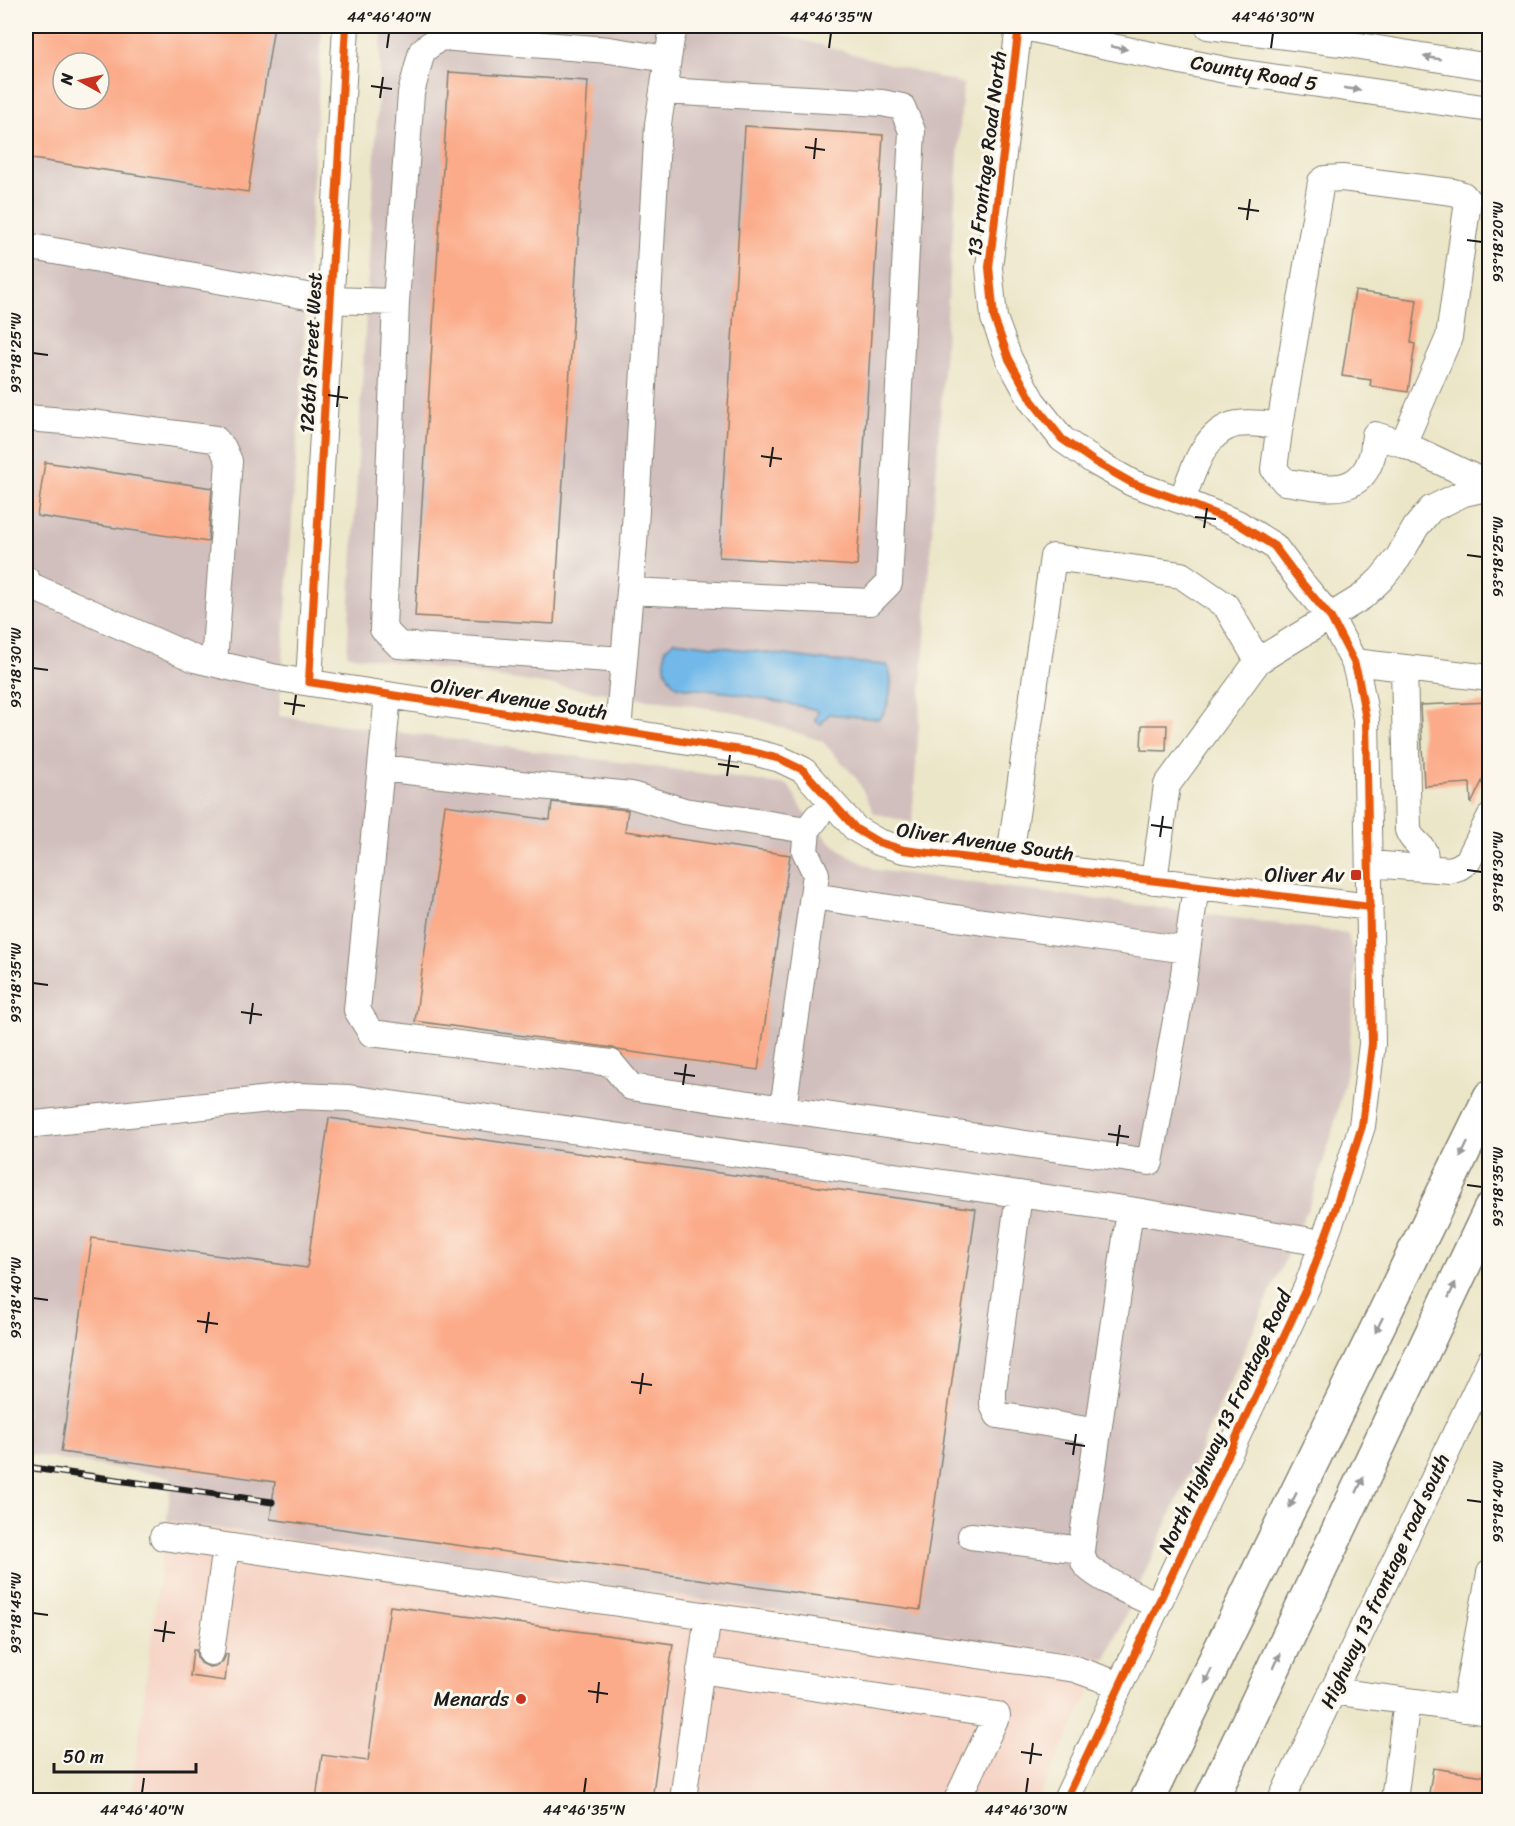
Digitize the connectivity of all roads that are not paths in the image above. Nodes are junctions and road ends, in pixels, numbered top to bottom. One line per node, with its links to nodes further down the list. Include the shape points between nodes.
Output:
1 (346, 26): 10 (street, 126th Street West)
2 (675, 26): 5 (street)
3 (1020, 26): 8 (street, County Road 5, one-way to 8, via 1230,71); 16 (street, 13 Frontage Road North, via 989,267 994,318 1009,359 1032,401 1062,439 1132,483)
4 (1208, 26): 6 (street, County Road 5, one-way to 4)
5 (667, 59): 7 (street); 11 (street, via 609,50 440,37 422,51 411,93)
6 (1490, 67)
7 (663, 91): 18 (street); 18 (street, via 902,107 912,131 889,583 870,602)
8 (1490, 109)
9 (26, 246): 10 (street)
10 (330, 300): 11 (street); 26 (street, 126th Street West)
11 (396, 302): 20 (street, via 383,629 399,645)
12 (26, 418): 23 (street, via 215,439 223,448 229,461)
13 (1280, 426): 14 (street, via 1274,469 1285,482 1339,488 1360,479 1371,458 1375,435); 14 (street, via 1321,182 1342,178 1453,192 1467,201 1449,337); 16 (street, via 1235,424 1219,432 1200,452)
14 (1403, 444): 15 (street)
15 (1490, 486): 19 (street, via 1431,509 1381,579)
16 (1182, 501): 19 (street, 13 Frontage Road North, via 1237,524 1274,546)
17 (26, 579): 23 (street, Oliver Avenue South, via 31,586 139,635)
18 (630, 591): 20 (street)
19 (1330, 618): 21 (street); 22 (street, 13 Frontage Road North)
20 (624, 660): 28 (street)
21 (1258, 661): 33 (street, via 1226,606 1181,575 1053,557); 36 (street, via 1167,785)
22 (1354, 662): 24 (street); 34 (street, 13 Frontage Road North, via 1366,719)
23 (214, 663): 26 (street, Oliver Avenue South)
24 (1404, 668): 25 (street); 35 (street, via 1408,830 1411,839 1424,851)
25 (1490, 678)
26 (309, 682): 27 (street, Oliver Avenue South)
27 (388, 695): 28 (street, Oliver Avenue South); 29 (street)
28 (618, 731): 30 (street, Oliver Avenue South, via 780,759 803,770)
29 (381, 768): 32 (street, via 631,795 684,811); 43 (street, via 357,1010 371,1033 611,1063 631,1087)
30 (830, 800): 32 (street); 33 (street, Oliver Avenue South, via 856,829 878,842 904,850)
31 (1490, 817): 35 (street, via 1468,861 1450,870)
32 (807, 830): 38 (street, via 805,850 816,874)
33 (1009, 863): 36 (street, Oliver Avenue South)
34 (1369, 864): 35 (street); 39 (street, 13 Frontage Road North)
35 (1425, 868)
36 (1154, 881): 37 (street, Oliver Avenue South)
37 (1196, 886): 39 (street, Oliver Avenue South); 40 (street)
38 (813, 896): 40 (street); 43 (street)
39 (1370, 907): 41 (street, 13 Frontage Road North)
40 (1187, 950): 43 (street, via 1150,1162)
41 (1372, 1044): 48 (street, North Highway 13 Frontage Road, via 1362,1126)
42 (1490, 1097): 69 (highway, one-way to 69)
43 (783, 1109)
44 (26, 1125): 45 (street, via 298,1096 350,1098)
45 (1019, 1194): 46 (street); 51 (street, via 993,1405 998,1414)
46 (1130, 1210): 48 (street); 51 (street)
47 (1490, 1210): 70 (highway, one-way to 47)
48 (1323, 1243): 57 (street, North Highway 13 Frontage Road)
49 (1490, 1361): 50 (street, Highway 13 frontage road south)
50 (1480, 1404): 62 (street, Highway 13 frontage road south)
51 (1098, 1432): 55 (street)
52 (971, 1536): 55 (street)
53 (163, 1537): 54 (street)
54 (226, 1547): 58 (street); 59 (street)
55 (1080, 1550): 57 (street, via 1085,1565 1094,1572)
56 (1490, 1573): 64 (street)
57 (1157, 1605): 61 (street, North Highway 13 Frontage Road)
58 (708, 1615): 60 (street); 61 (street, via 1075,1669)
59 (211, 1652)
60 (700, 1670): 66 (street); 67 (street, via 997,1715)
61 (1120, 1685): 68 (street, North Highway 13 Frontage Road)
62 (1332, 1691): 63 (street); 71 (street, Highway 13 frontage road south)
63 (1407, 1701): 64 (street); 72 (street)
64 (1464, 1709): 65 (street)
65 (1490, 1712)
66 (683, 1800)
67 (957, 1800)
68 (1066, 1800)
69 (1147, 1800)
70 (1211, 1800)
71 (1281, 1800)
72 (1394, 1800)

